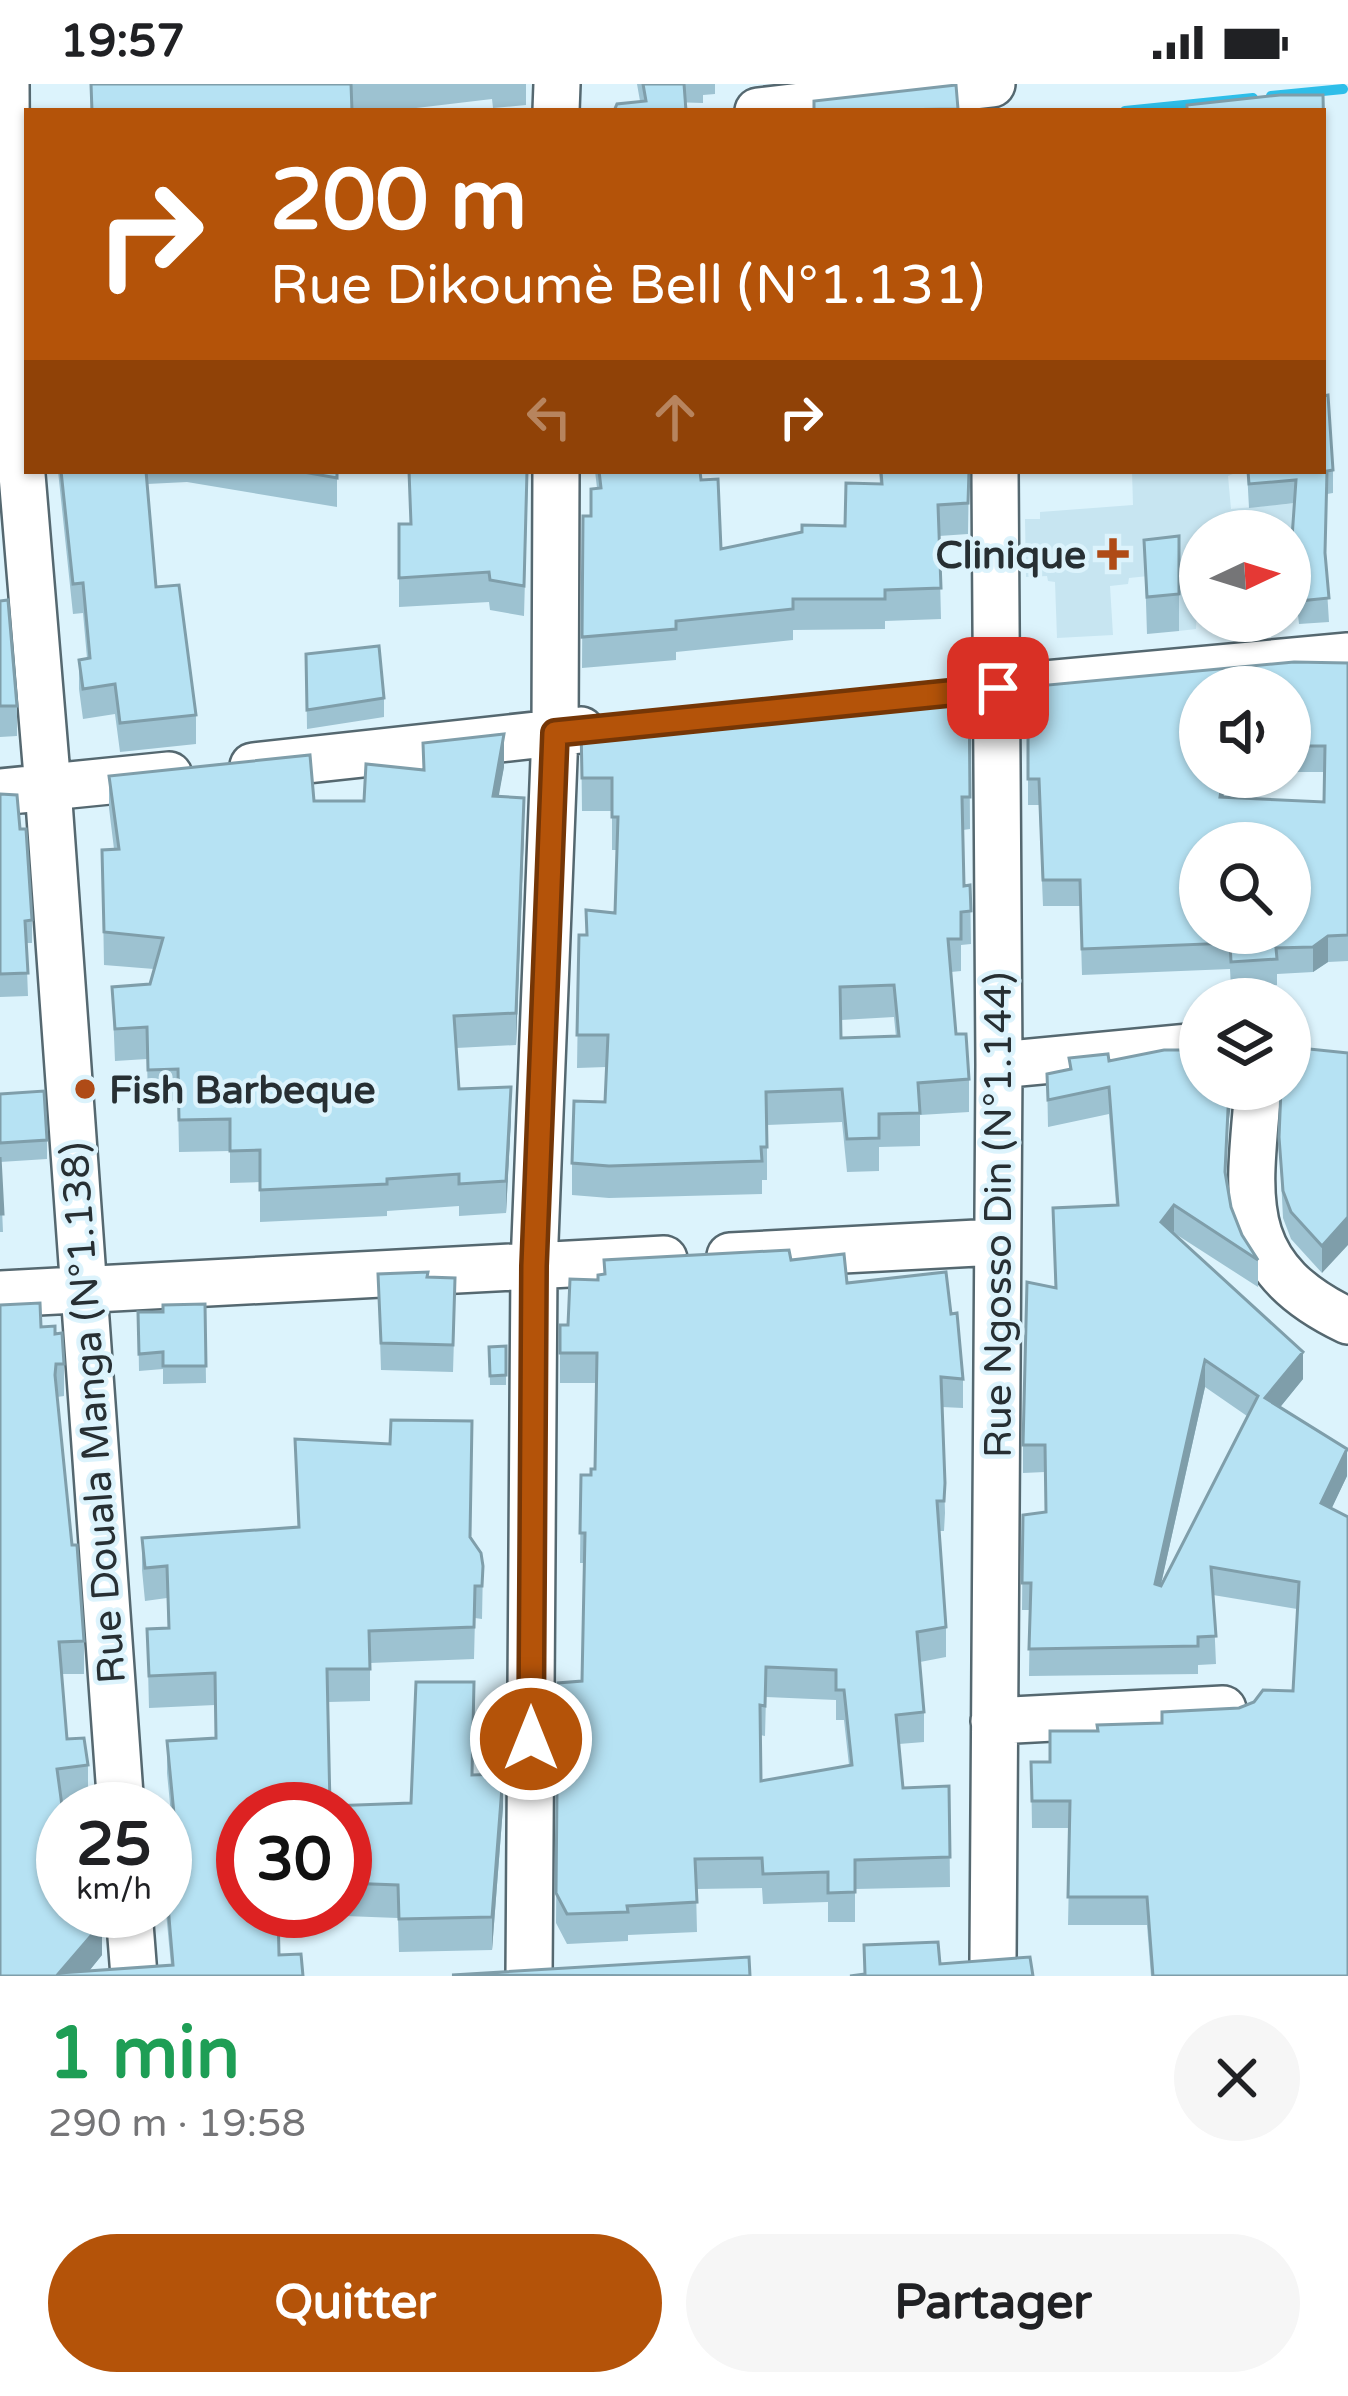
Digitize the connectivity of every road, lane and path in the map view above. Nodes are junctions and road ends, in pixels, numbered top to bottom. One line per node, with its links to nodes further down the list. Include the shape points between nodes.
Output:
1 (6, 84): 4 (street, Rue Douala Manga (N°1.138))
2 (991, 84): 3 (street)
3 (784, 108)
4 (11, 199): 12 (street, Rue Douala Manga (N°1.138), via 7,294)
5 (556, 474): 11 (street)
6 (995, 474): 8 (street, Rue Ngosso Din (N°1.144))
7 (1348, 656): 8 (street)
8 (998, 688): 9 (street); 15 (street, Rue Ngosso Din (N°1.144))
9 (928, 695)
10 (625, 725): 11 (street)
11 (555, 733): 12 (street); 18 (street)
12 (48, 788): 13 (street); 19 (street, Rue Douala Manga (N°1.138))
13 (0, 792)
14 (1179, 1048): 15 (street)
15 (1000, 1065): 17 (street, Rue Ngosso Din (N°1.144))
16 (1256, 1110): 21 (street, via 1250,1180 1262,1248 1317,1306)
17 (996, 1242): 18 (street); 23 (street, Rue Ngosso Din (N°1.144))
18 (534, 1266): 19 (street); 28 (street)
19 (81, 1288): 20 (street); 24 (street, Rue Douala Manga (N°1.138))
20 (0, 1294)
21 (1348, 1321)
22 (1238, 1708): 23 (street)
23 (994, 1721): 26 (street, Rue Ngosso Din (N°1.144))
24 (119, 1782)
25 (131, 1938): 27 (street)
26 (988, 1971)
27 (134, 1976)
28 (529, 1976)

